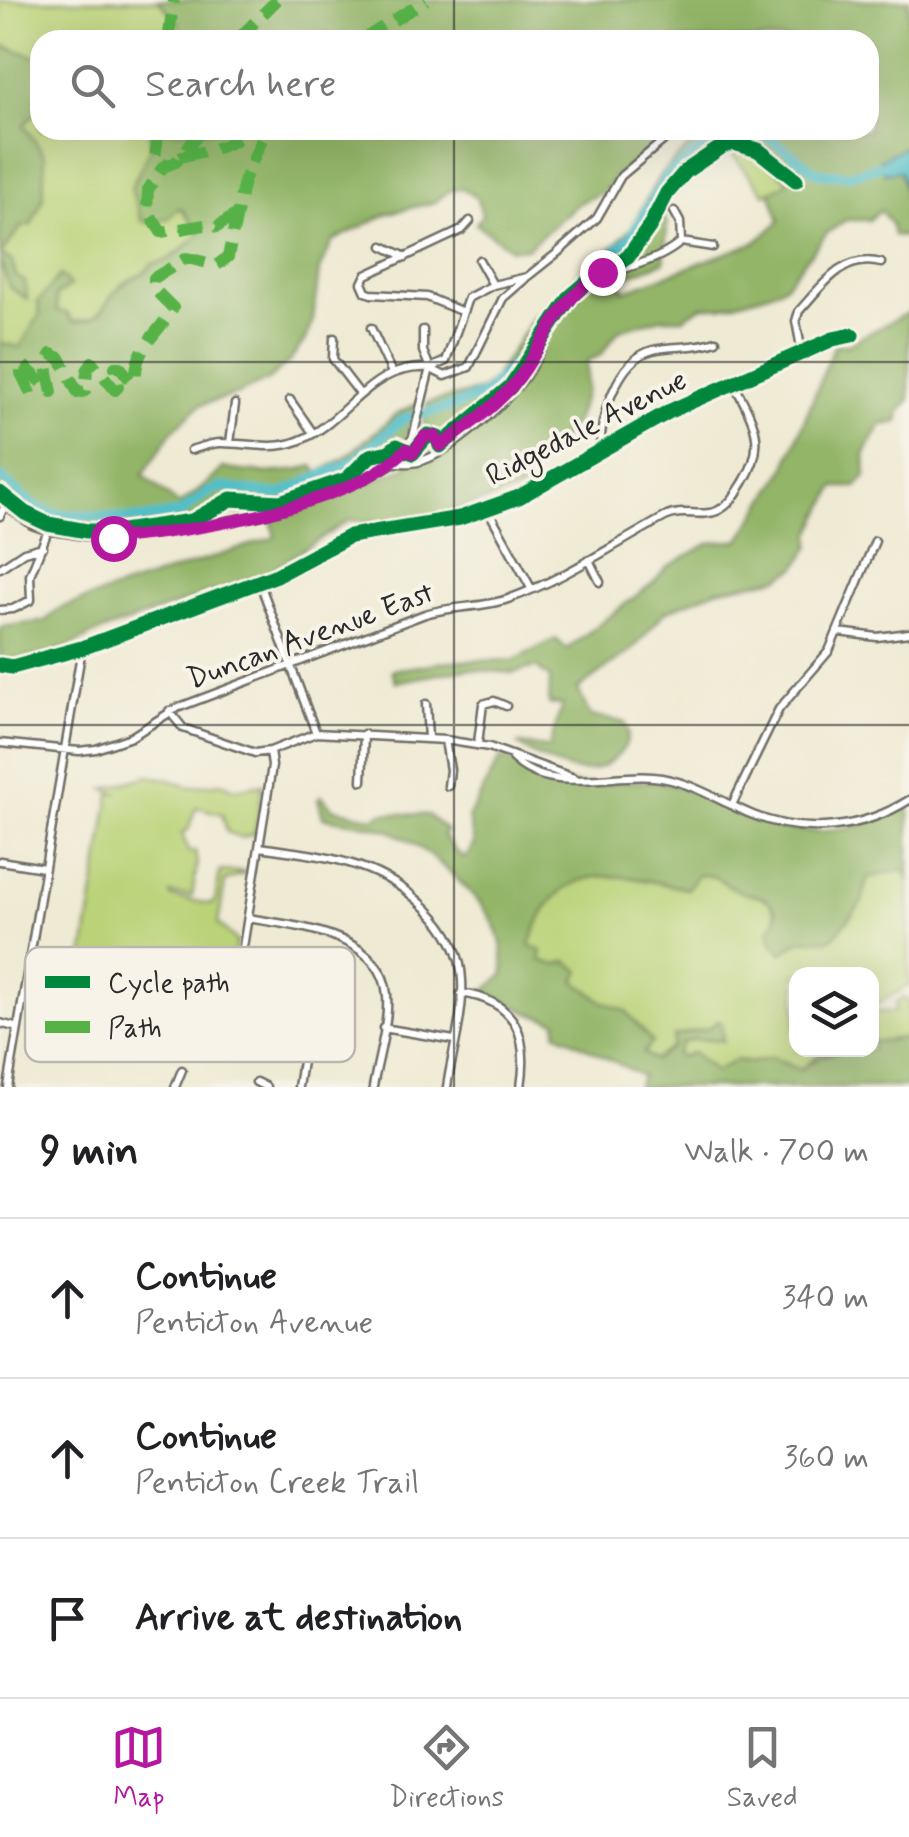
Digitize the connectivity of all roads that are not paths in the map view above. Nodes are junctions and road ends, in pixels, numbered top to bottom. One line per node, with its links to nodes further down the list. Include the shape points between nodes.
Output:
1 (664, 140): 10 (street, via 620,176 583,233)
2 (674, 211): 4 (street)
3 (470, 221): 7 (street)
4 (682, 242): 6 (street); 29 (street, via 666,256 595,282 562,314 515,388 480,421 441,452 420,462)
5 (383, 246): 7 (street)
6 (713, 246)
7 (406, 257): 12 (street, via 366,275 366,292 428,297)
8 (479, 260): 11 (street)
9 (880, 263): 18 (street, via 849,264 799,312)
10 (527, 277): 11 (street); 19 (street, via 504,298 472,365 445,376)
11 (494, 285): 12 (street, via 468,298)
12 (463, 312): 19 (street, via 446,361)
13 (372, 328): 20 (street)
14 (423, 330): 19 (street)
15 (852, 335): 18 (street, Ridgedale Avenue)
16 (334, 338): 22 (street, via 333,359)
17 (716, 340): 28 (street, via 648,352 631,363 600,430)
18 (802, 353): 21 (street, Ridgedale Avenue)
19 (430, 368): 20 (street); 29 (street, via 420,420)
20 (392, 373): 22 (street)
21 (734, 384): 28 (street, Ridgedale Avenue); 36 (street, Duncan Avenue East, via 758,449 735,496 715,512 670,514)
22 (360, 394): 25 (street)
23 (290, 400): 25 (street)
24 (235, 404): 26 (street)
25 (312, 433): 26 (street, via 278,446)
26 (230, 443): 27 (street)
27 (191, 450)
28 (600, 452): 31 (street, Ridgedale Avenue)
29 (393, 463): 33 (street, via 369,478 251,518 113,538)
30 (2, 503): 32 (street); 33 (street)
31 (487, 508): 38 (street, Ridgedale Avenue, via 350,536); 40 (street)
32 (0, 516)
33 (48, 531): 35 (street)
34 (874, 541): 42 (street)
35 (44, 546): 37 (street); 41 (street, via 30,574 30,600)
36 (589, 560): 39 (street); 40 (street, Duncan Avenue East)
37 (0, 568)
38 (260, 581): 44 (street, Ridgedale Avenue); 46 (street)
39 (600, 582)
40 (531, 588): 46 (street, Duncan Avenue East, via 496,602 424,614)
41 (0, 610)
42 (839, 632): 43 (street); 61 (street, via 778,709)
43 (909, 632)
44 (82, 648): 45 (street, Ridgedale Avenue); 56 (street)
45 (0, 665)
46 (290, 665): 49 (street, Duncan Avenue East); 50 (street)
47 (426, 704): 52 (street)
48 (506, 706): 55 (street, via 483,704)
49 (169, 711): 56 (street, Duncan Avenue East, via 131,736 86,751); 57 (street, via 183,728 243,751)
50 (316, 733): 51 (street); 57 (street)
51 (364, 734): 52 (street); 58 (street)
52 (428, 738): 53 (street)
53 (445, 740): 55 (street); 59 (street)
54 (0, 743): 56 (street, Duncan Avenue East)
55 (478, 744): 61 (street, via 574,778 675,780)
56 (64, 749): 64 (street)
57 (270, 751): 62 (street)
58 (362, 782)
59 (448, 786)
60 (909, 800): 61 (street, via 876,817 824,827 770,820)
61 (732, 805)
62 (259, 847): 65 (street); 71 (street, via 348,862 393,882 446,930)
63 (0, 860): 64 (street)
64 (44, 868): 66 (street)
65 (248, 918): 67 (street); 68 (street, via 317,930)
66 (32, 947)
67 (243, 947)
68 (353, 947)
69 (355, 948): 74 (street, via 378,968 386,994)
70 (25, 987): 73 (street)
71 (462, 993): 75 (street); 85 (street, via 494,1001 516,1027 524,1048)
72 (0, 1023): 73 (street)
73 (18, 1028): 79 (street)
74 (382, 1028): 75 (street); 83 (street)
75 (454, 1040): 84 (street)
76 (302, 1062): 82 (street)
77 (182, 1070): 80 (street)
78 (256, 1082): 81 (street)
79 (8, 1087)
80 (175, 1087)
81 (266, 1087)
82 (298, 1087)
83 (373, 1087)
84 (447, 1087)
85 (521, 1087)

